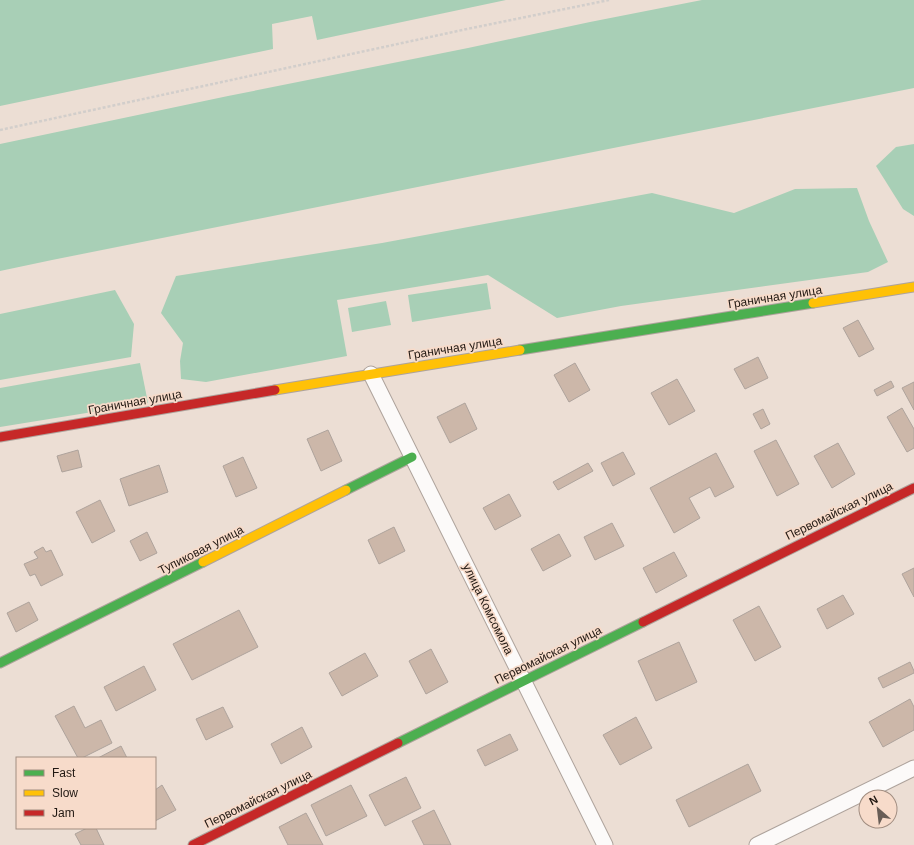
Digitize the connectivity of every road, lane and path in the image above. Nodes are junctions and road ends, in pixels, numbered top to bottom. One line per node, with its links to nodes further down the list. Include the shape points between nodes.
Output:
1 (609, 0): 2 (path)
2 (0, 130)
3 (914, 287): 4 (street, Граничная улица)
4 (371, 374): 5 (street, Граничная улица); 6 (street, улица Комсомола)
5 (0, 437)
6 (412, 457): 8 (street, Тупиковая улица); 9 (street, улица Комсомола)
7 (914, 488): 9 (street, Первомайская улица)
8 (0, 663)
9 (524, 681): 11 (street, Первомайская улица); 12 (street, улица Комсомола)
10 (914, 768): 13 (street)
11 (193, 845)
12 (605, 845)
13 (757, 845)

